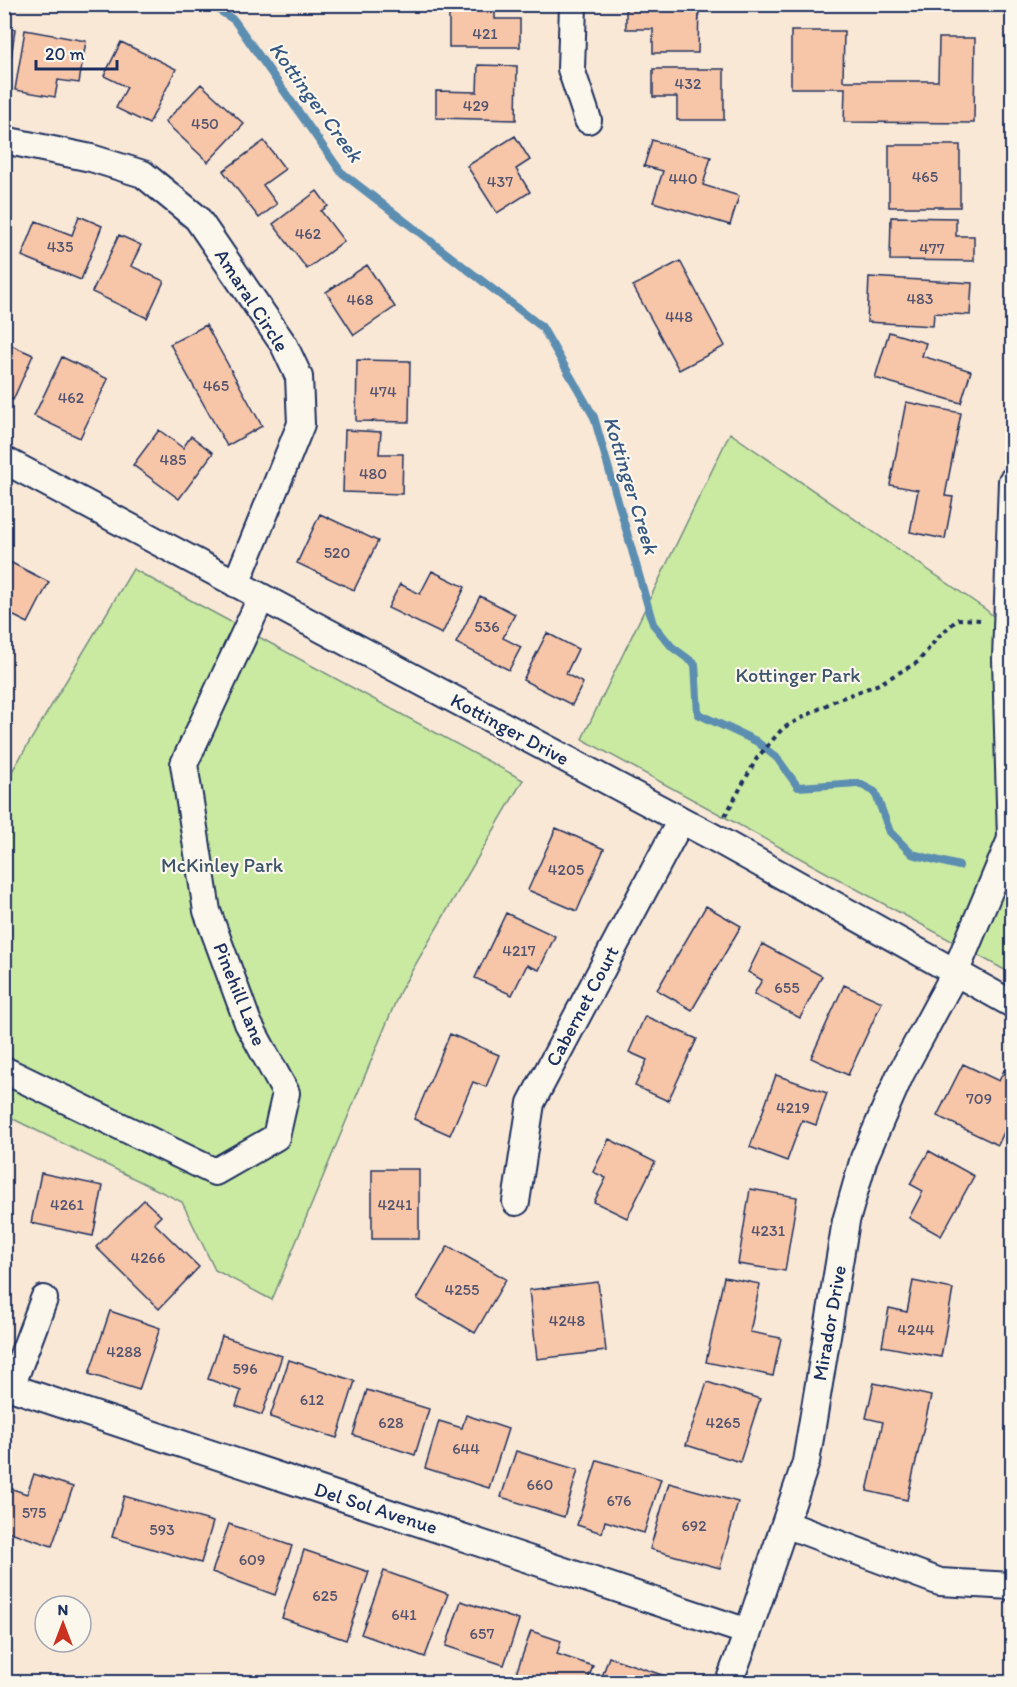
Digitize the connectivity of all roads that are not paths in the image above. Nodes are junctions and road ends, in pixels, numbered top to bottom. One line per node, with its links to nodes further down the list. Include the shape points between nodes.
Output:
1 (573, 4): 2 (street, via 571,69)
2 (588, 120)
3 (4, 140): 6 (street, Amaral Circle, via 91,158 143,174 197,218 284,345 299,377 302,424)
4 (4, 460): 6 (street, Kottinger Drive)
5 (1012, 480): 8 (street, Mirador Drive)
6 (236, 584): 7 (street, Kottinger Drive)
7 (261, 598): 9 (street, Kottinger Drive); 12 (street, Pinehill Lane, via 184,764 207,910 248,1023 286,1093 276,1137 214,1172)
8 (1009, 620): 10 (street, Mirador Drive, via 1006,659 1011,839)
9 (681, 820): 10 (street, Kottinger Drive); 13 (street, Cabernet Court, via 531,1103)
10 (955, 973): 11 (street, Kottinger Drive); 16 (street, Mirador Drive, via 900,1075 864,1158 846,1221 806,1462)
11 (1012, 1004)
12 (4, 1070)
13 (516, 1202)
14 (44, 1299): 15 (street)
15 (8, 1386): 18 (street, Del Sol Avenue)
16 (784, 1524): 17 (street, via 940,1582); 18 (street, Mirador Drive)
17 (1012, 1586)
18 (748, 1632): 19 (street, Mirador Drive)
19 (729, 1683)

